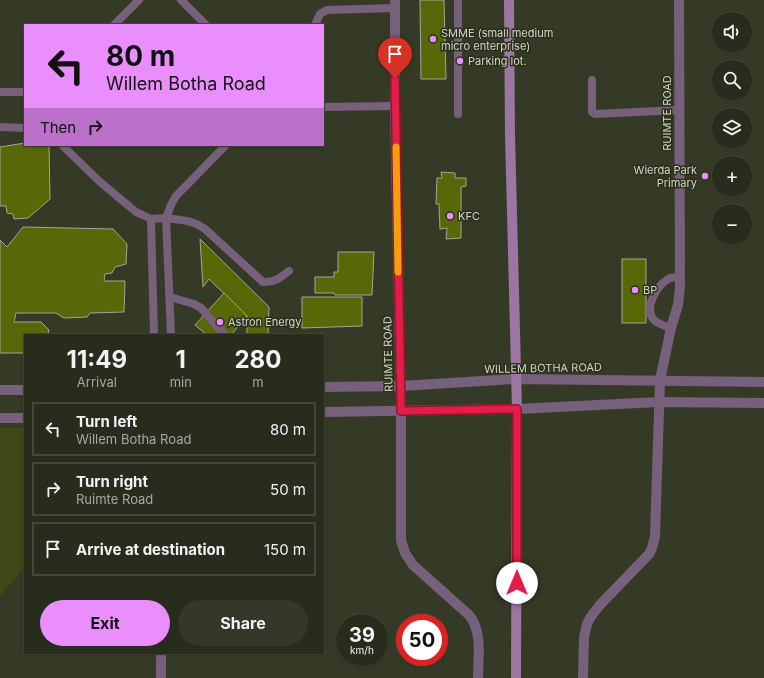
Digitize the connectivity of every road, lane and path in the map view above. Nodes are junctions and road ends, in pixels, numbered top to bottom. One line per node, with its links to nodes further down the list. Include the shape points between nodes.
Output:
1 (139, 0): 7 (lane)
2 (181, 0): 8 (lane)
3 (458, 0): 16 (lane)
4 (509, 0): 30 (main road)
5 (679, 0): 15 (street, RUIMTE ROAD)
6 (395, 4): 9 (lane, via 328,10 320,14); 13 (street, RUIMTE ROAD)
7 (115, 24)
8 (205, 24)
9 (315, 24)
10 (592, 80): 15 (lane, via 592,112 595,114)
11 (0, 92): 12 (lane)
12 (24, 92)
13 (395, 106): 14 (lane); 33 (street, RUIMTE ROAD)
14 (324, 107)
15 (679, 110): 24 (street, RUIMTE ROAD)
16 (458, 114)
17 (0, 127): 18 (lane)
18 (24, 128)
19 (63, 146): 22 (lane, via 136,212)
20 (225, 146): 21 (lane, via 180,191)
21 (166, 218): 22 (lane); 23 (lane, via 192,222 205,229 263,282 269,283 279,279); 25 (lane)
22 (151, 219): 27 (lane)
23 (289, 271)
24 (680, 277): 26 (street, RUIMTE ROAD, via 678,305); 26 (lane, via 668,279 661,286 650,308 655,321)
25 (170, 297): 28 (lane); 29 (lane, via 201,308)
26 (671, 328): 31 (street, RUIMTE ROAD)
27 (154, 334)
28 (171, 334)
29 (224, 334)
30 (516, 379): 31 (street, WILLEM BOTHA ROAD); 33 (street, WILLEM BOTHA ROAD); 39 (main road)
31 (660, 380): 32 (street, WILLEM BOTHA ROAD); 37 (street, RUIMTE ROAD)
32 (764, 382)
33 (400, 386): 34 (street, WILLEM BOTHA ROAD); 40 (street, RUIMTE ROAD)
34 (324, 387)
35 (0, 390): 36 (street)
36 (24, 390)
37 (659, 402): 38 (street); 39 (street); 48 (street, RUIMTE ROAD, via 654,543 649,554 599,606 587,624 583,646)
38 (764, 403)
39 (517, 409): 40 (street); 47 (main road)
40 (401, 411): 41 (street); 46 (street, RUIMTE ROAD, via 402,546 413,565 473,622 478,637)
41 (324, 412)
42 (0, 418): 43 (street)
43 (24, 418)
44 (161, 654): 45 (street)
45 (161, 678)
46 (478, 678)
47 (516, 678)
48 (583, 678)

